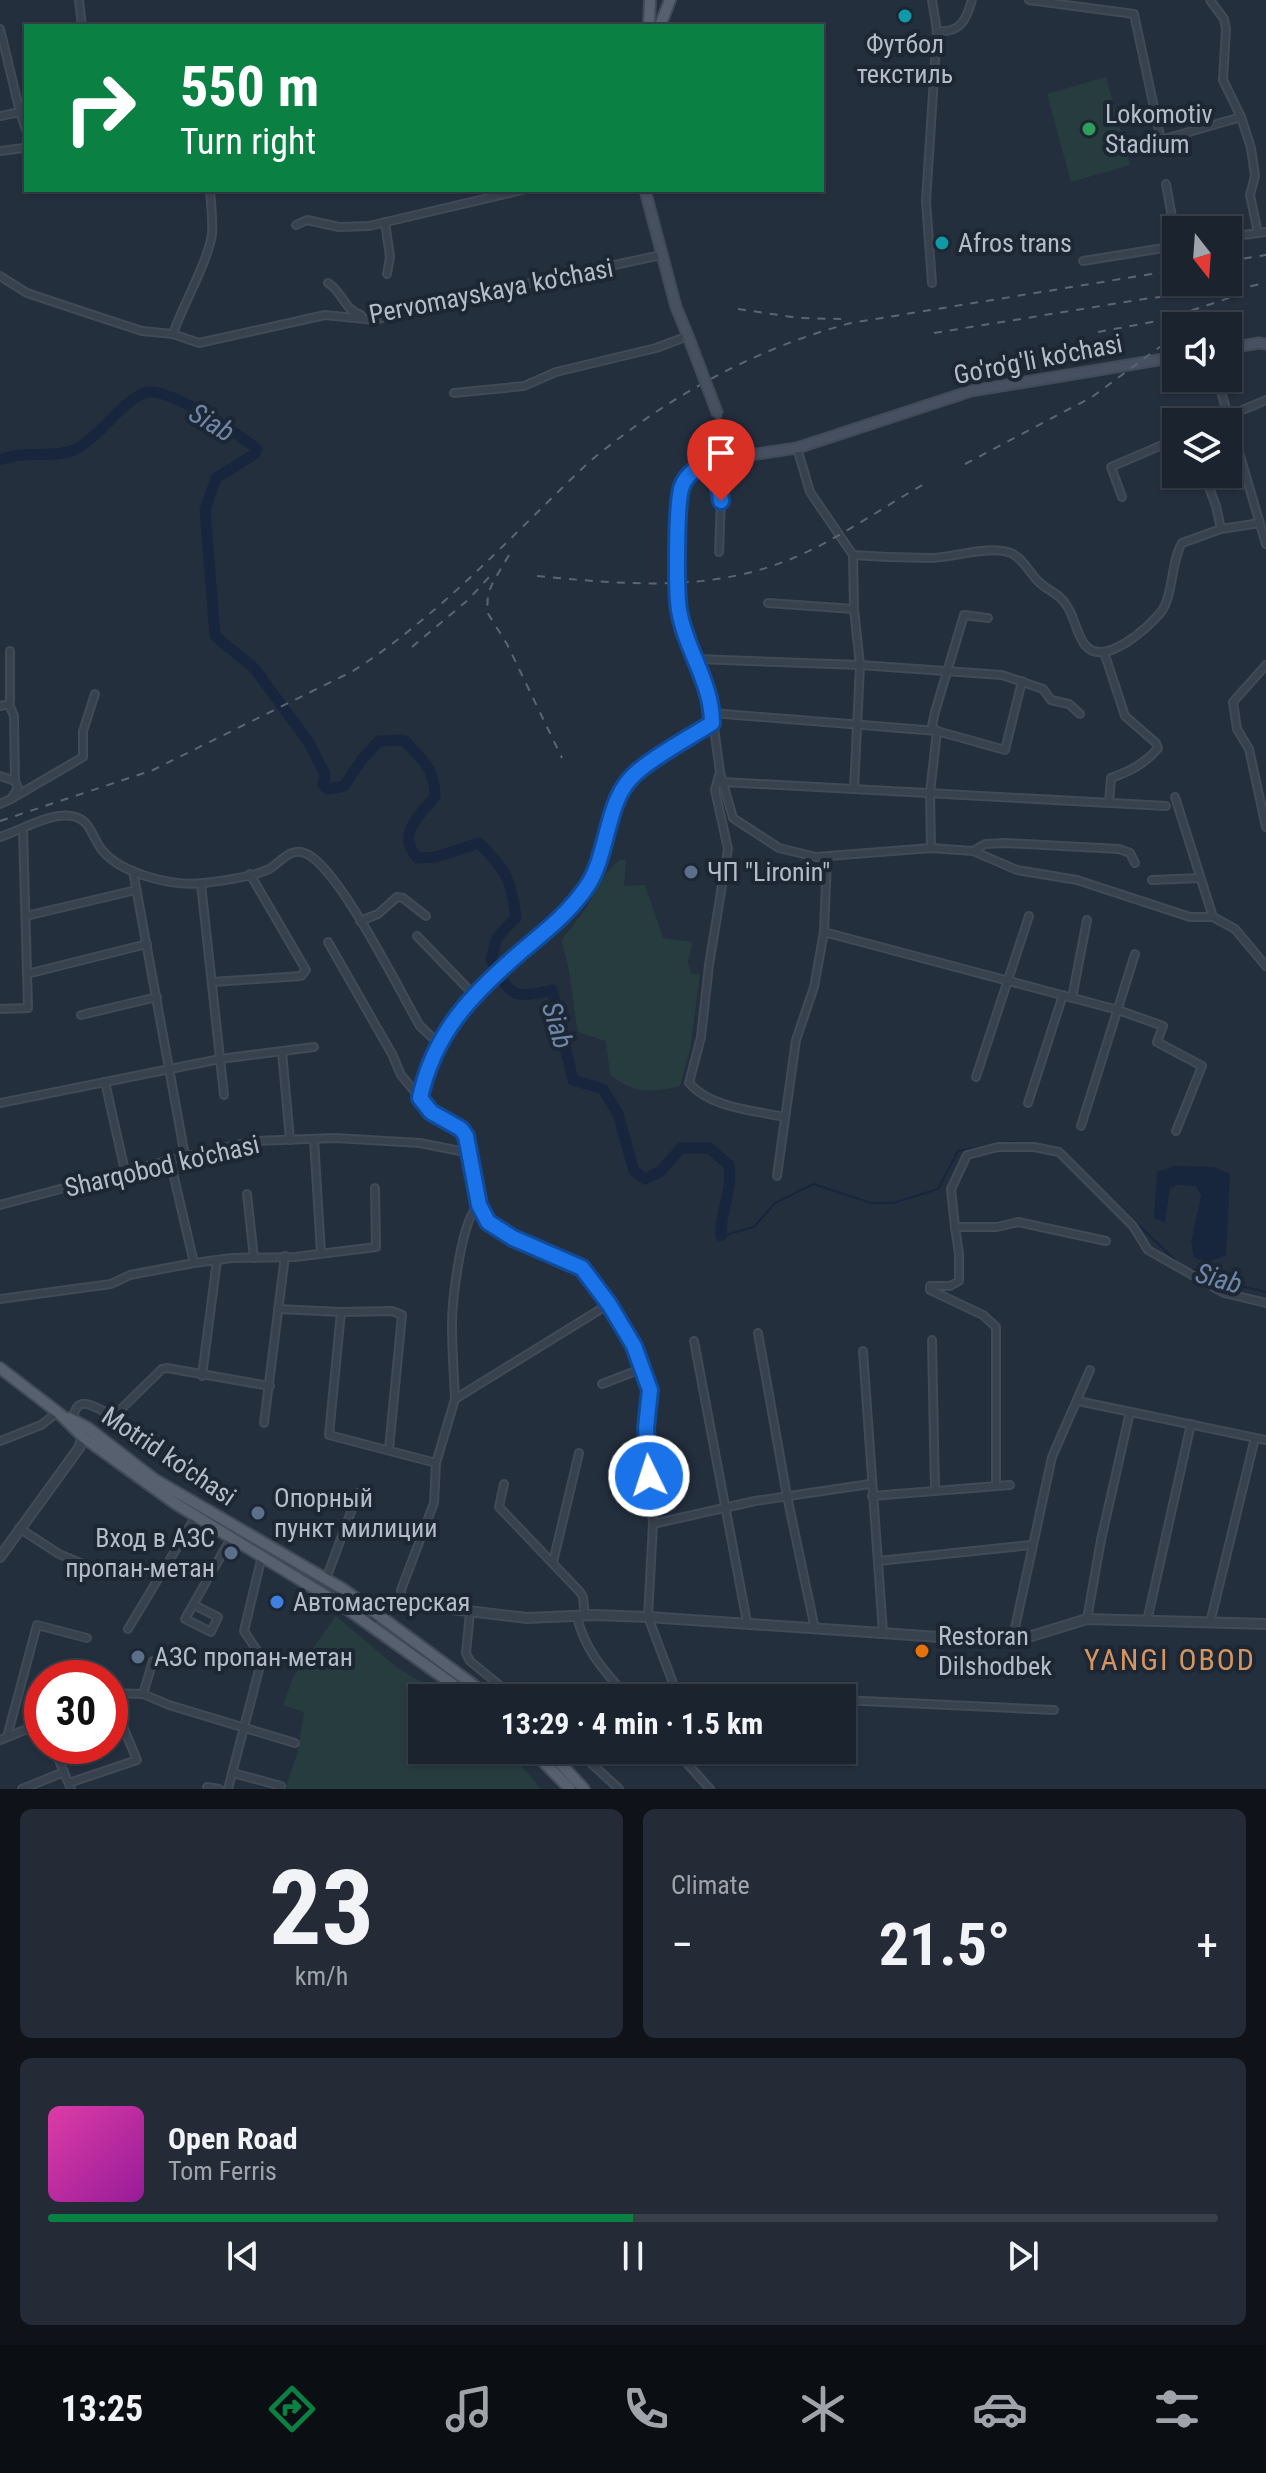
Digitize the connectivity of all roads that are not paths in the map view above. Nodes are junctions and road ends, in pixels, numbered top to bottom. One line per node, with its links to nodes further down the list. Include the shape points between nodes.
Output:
1 (79, 0): 8 (street)
2 (652, 0): 9 (main road)
3 (667, 0): 10 (main road)
4 (932, 0): 12 (street)
5 (972, 0): 12 (street, via 965,22 956,30)
6 (1029, 0): 15 (street, via 1134,14 1161,140)
7 (1210, 0): 15 (street, via 1224,19 1223,80)
8 (82, 24)
9 (650, 24)
10 (660, 24)
11 (0, 29): 13 (street)
12 (937, 31): 34 (street, via 926,201)
13 (20, 112): 14 (street); 16 (street)
14 (0, 116)
15 (1241, 117): 26 (street, via 1255,176 1250,195)
16 (24, 124)
17 (24, 148): 18 (street)
18 (0, 151)
19 (1166, 184): 23 (street)
20 (210, 192): 36 (street, via 212,234)
21 (513, 192): 24 (street)
22 (645, 192): 29 (main road)
23 (1172, 216)
24 (385, 222): 25 (street, via 339,227 307,220); 31 (street)
25 (296, 225)
26 (1262, 233): 27 (street)
27 (1242, 235)
28 (1162, 248): 30 (street)
29 (661, 255): 35 (street, Pervomayskaya ko'chasi); 37 (main road)
30 (1083, 261)
31 (387, 274)
32 (0, 276): 36 (street, Pervomayskaya ko'chasi, via 27,293 142,331)
33 (328, 283): 35 (street, via 358,315)
34 (932, 283)
35 (409, 309): 36 (street, Pervomayskaya ko'chasi, via 375,320 325,315 199,343)
36 (173, 334)
37 (688, 336): 41 (street, via 556,372 524,386); 44 (main road, bridge)
38 (1266, 344): 39 (main road)
39 (1242, 346)
40 (1162, 359): 48 (main road, Go'ro'g'li ko'chasi, via 971,391)
41 (454, 393)
42 (1266, 400): 43 (street)
43 (1242, 410)
44 (718, 415): 45 (main road); 46 (main road)
45 (737, 439): 46 (main road, via 727,435); 49 (main road, Go'ro'g'li ko'chasi); 50 (main road, via 741,448)
46 (717, 443): 50 (main road); 52 (street)
47 (1162, 445): 54 (street, via 1111,467)
48 (797, 448): 49 (main road, Go'ro'g'li ko'chasi); 59 (street, via 810,492)
49 (772, 451): 50 (main road, Go'ro'g'li ko'chasi)
50 (725, 458): 52 (street); 58 (street)
51 (1242, 463): 55 (street)
52 (701, 464): 65 (street, via 682,485 678,562 679,610)
53 (1209, 488): 56 (street)
54 (1122, 497)
55 (1260, 523): 56 (street); 57 (street)
56 (1221, 529): 64 (street, via 1182,543 1162,611 1131,640)
57 (1266, 544)
58 (719, 552)
59 (854, 555): 61 (street); 64 (street, via 931,558 1000,550 1014,554 1045,588 1057,593 1085,644)
60 (768, 603): 61 (street)
61 (854, 609): 66 (street)
62 (988, 618): 68 (street, via 964,615)
63 (10, 651): 71 (street)
64 (1104, 652): 86 (street, via 1125,716 1158,748 1150,759 1111,778)
65 (697, 659): 66 (street); 73 (street)
66 (860, 665): 68 (street); 76 (street)
67 (1266, 665): 89 (street, via 1233,702)
68 (946, 671): 69 (street); 77 (street, via 932,726)
69 (1022, 681): 74 (street); 77 (street, via 1005,750)
70 (95, 694): 85 (street, via 83,731 83,757)
71 (9, 704): 72 (street); 80 (street, via 14,716)
72 (0, 706)
73 (712, 713): 75 (street); 76 (street)
74 (1080, 714)
75 (712, 723): 78 (street); 117 (street, via 633,775 622,790 589,884 566,914)
76 (857, 725): 77 (street); 82 (street)
77 (937, 731): 83 (street)
78 (720, 772): 81 (street); 135 (street, via 715,790 728,849 701,1037 689,1083 699,1094 723,1104)
79 (0, 776): 80 (street)
80 (15, 781): 85 (street, via 18,788)
81 (723, 782): 82 (street); 94 (street, via 733,818 779,848)
82 (854, 789): 83 (street)
83 (930, 793): 86 (street); 92 (street)
84 (1175, 797): 98 (street)
85 (11, 799): 87 (street)
86 (1109, 803): 88 (street)
87 (0, 804)
88 (1166, 806)
89 (1266, 827)
90 (23, 830): 91 (street); 96 (street, via 75,817 86,822 103,851); 102 (street)
91 (0, 837)
92 (931, 848): 93 (street); 94 (street)
93 (973, 851): 95 (street, via 1006,843 1119,849 1130,853); 105 (street, via 1017,870 1077,880 1190,917)
94 (827, 858): 108 (street)
95 (1135, 863)
96 (133, 871): 100 (street); 101 (street)
97 (250, 874): 100 (street); 107 (street, via 268,870 289,854 308,854 342,890); 116 (street, via 306,970 301,976)
98 (1200, 878): 99 (street); 105 (street)
99 (1152, 880)
100 (201, 884): 116 (street)
101 (136, 890): 102 (street); 111 (street)
102 (26, 916): 114 (street)
103 (426, 916): 107 (street, via 397,897)
104 (1029, 916): 115 (street)
105 (1213, 917): 113 (street, via 1235,929)
106 (1087, 920): 120 (street)
107 (360, 921): 124 (street, via 420,1026)
108 (824, 932): 115 (street); 135 (street, via 814,987 796,1040)
109 (417, 936): 117 (street)
110 (328, 942): 132 (street, via 401,1075)
111 (147, 944): 114 (street); 119 (street)
112 (1135, 954): 122 (street)
113 (1266, 966)
114 (27, 974): 121 (street, via 28,1008)
115 (1010, 981): 118 (street); 129 (street)
116 (213, 982): 127 (street)
117 (477, 993): 124 (street)
118 (1063, 995): 120 (street); 134 (street)
119 (157, 997): 123 (street); 128 (street)
120 (1072, 998): 122 (street)
121 (0, 1009)
122 (1118, 1010): 136 (street); 137 (street, via 1163,1026 1157,1042 1202,1066)
123 (81, 1015)
124 (438, 1043): 132 (street)
125 (314, 1047): 126 (street)
126 (282, 1051): 127 (street); 139 (street)
127 (220, 1059): 128 (street); 131 (street)
128 (167, 1069): 130 (street); 141 (street)
129 (976, 1077)
130 (105, 1082): 133 (street); 143 (street)
131 (224, 1095)
132 (420, 1098): 140 (street, via 431,1112 461,1129)
133 (0, 1103)
134 (1028, 1103)
135 (784, 1117): 144 (street)
136 (1081, 1126)
137 (1176, 1131)
138 (314, 1139): 139 (street, Sharqobod ko'chasi); 140 (street, Sharqobod ko'chasi, via 420,1143); 151 (street)
139 (290, 1140): 141 (street, Sharqobod ko'chasi, via 255,1141)
140 (470, 1153): 148 (street)
141 (185, 1156): 142 (street, Sharqobod ko'chasi)
142 (170, 1160): 143 (street, Sharqobod ko'chasi); 155 (street)
143 (125, 1171): 147 (street, Sharqobod ko'chasi)
144 (777, 1176)
145 (375, 1188): 151 (street, via 376,1247)
146 (247, 1194): 153 (street)
147 (0, 1205)
148 (479, 1205): 158 (street, via 488,1222 513,1238 582,1268); 171 (street, via 467,1227 455,1288)
149 (955, 1227): 150 (street, via 1018,1222); 157 (street, via 951,1189 967,1155 998,1147 1059,1152 1133,1226 1148,1250 1224,1293); 187 (street, via 959,1281 930,1290 983,1315 996,1327)
150 (1106, 1241)
151 (321, 1253): 152 (street)
152 (285, 1256): 153 (street); 159 (street)
153 (254, 1258): 154 (street)
154 (217, 1260): 155 (street); 168 (street)
155 (194, 1263): 156 (street, via 130,1275 111,1284)
156 (0, 1299)
157 (1266, 1303)
158 (609, 1304): 166 (street); 171 (street)
159 (278, 1309): 160 (street); 170 (street)
160 (341, 1312): 182 (street, via 329,1435); 182 (street, via 402,1315)
161 (758, 1333): 191 (street)
162 (932, 1340): 189 (street)
163 (694, 1341): 193 (street)
164 (863, 1351): 186 (street)
165 (0, 1368): 174 (main road, Motrid ko'chasi)
166 (641, 1369): 169 (street); 195 (street, via 650,1390 646,1428)
167 (1090, 1370): 172 (street)
168 (202, 1376): 170 (street); 175 (street, via 162,1369 116,1414 87,1402 74,1411)
169 (602, 1384)
170 (270, 1386): 176 (street)
171 (455, 1399): 184 (street)
172 (1078, 1401): 173 (street); 198 (street, via 1052,1457)
173 (1130, 1412): 177 (street); 211 (street)
174 (59, 1413): 175 (main road, Motrid ko'chasi); 178 (main road, Motrid ko'chasi); 181 (street)
175 (73, 1420): 204 (main road, Motrid ko'chasi, via 154,1479)
176 (264, 1423)
177 (1191, 1424): 179 (street); 212 (street)
178 (83, 1437): 194 (main road, Motrid ko'chasi); 196 (street)
179 (1255, 1438): 180 (street); 214 (street)
180 (1266, 1440)
181 (0, 1441)
182 (389, 1449): 184 (street)
183 (579, 1453): 202 (street)
184 (436, 1463): 205 (street, via 434,1503 401,1590)
185 (504, 1484): 202 (street, via 499,1507)
186 (870, 1484): 191 (street); 192 (street)
187 (996, 1485): 188 (street); 189 (street)
188 (1010, 1485)
189 (935, 1490): 192 (street)
190 (358, 1493): 204 (street)
191 (787, 1496): 193 (street); 218 (street)
192 (872, 1496): 201 (street)
193 (726, 1508): 195 (street); 213 (street)
194 (196, 1516): 197 (main road, Motrid ko'chasi); 217 (street)
195 (653, 1524): 210 (street)
196 (19, 1528): 200 (street); 203 (street)
197 (231, 1538): 199 (main road, Motrid ko'chasi); 206 (street)
198 (1031, 1545): 201 (street); 221 (street)
199 (262, 1556): 215 (main road, Motrid ko'chasi); 232 (street, via 244,1631 262,1658)
200 (0, 1557)
201 (878, 1561): 219 (street)
202 (553, 1562): 209 (street, via 583,1597)
203 (88, 1566)
204 (326, 1579): 208 (main road, Motrid ko'chasi)
205 (402, 1603): 207 (street); 208 (street)
206 (194, 1605): 206 (street, via 185,1619 211,1632 218,1617)
207 (470, 1612): 209 (street); 225 (street, via 466,1653)
208 (377, 1614): 215 (street); 224 (main road, Motrid ko'chasi)
209 (581, 1617): 210 (street); 226 (street, via 583,1640)
210 (648, 1617): 213 (street); 227 (street)
211 (1087, 1619): 212 (street); 221 (street)
212 (1147, 1621): 214 (street)
213 (747, 1622): 218 (street)
214 (1210, 1623): 216 (street)
215 (370, 1624): 223 (main road, Motrid ko'chasi)
216 (1266, 1624)
217 (128, 1629)
218 (815, 1629): 219 (street)
219 (883, 1633): 221 (street)
220 (87, 1638): 235 (street, via 37,1625)
221 (1012, 1642)
222 (153, 1661): 229 (street)
223 (453, 1684)
224 (472, 1684)
225 (498, 1684)
226 (616, 1684)
227 (673, 1684)
228 (128, 1694): 229 (street)
229 (143, 1694): 232 (street)
230 (856, 1701): 231 (street)
231 (1054, 1710)
232 (244, 1729): 236 (street); 245 (street)
233 (24, 1730): 235 (street)
234 (128, 1738): 237 (street, via 137,1760)
235 (3, 1739)
236 (295, 1743)
237 (128, 1763)
238 (61, 1764): 244 (street)
239 (127, 1764): 246 (street)
240 (546, 1764): 252 (main road)
241 (561, 1764): 253 (main road)
242 (592, 1764): 254 (street)
243 (688, 1764): 255 (street)
244 (64, 1772): 246 (street); 248 (street)
245 (233, 1773): 250 (street); 251 (street)
246 (70, 1786)
247 (207, 1787): 249 (street)
248 (22, 1789)
249 (219, 1789)
250 (228, 1789)
251 (280, 1789)
252 (570, 1789)
253 (584, 1789)
254 (619, 1789)
255 (710, 1789)

